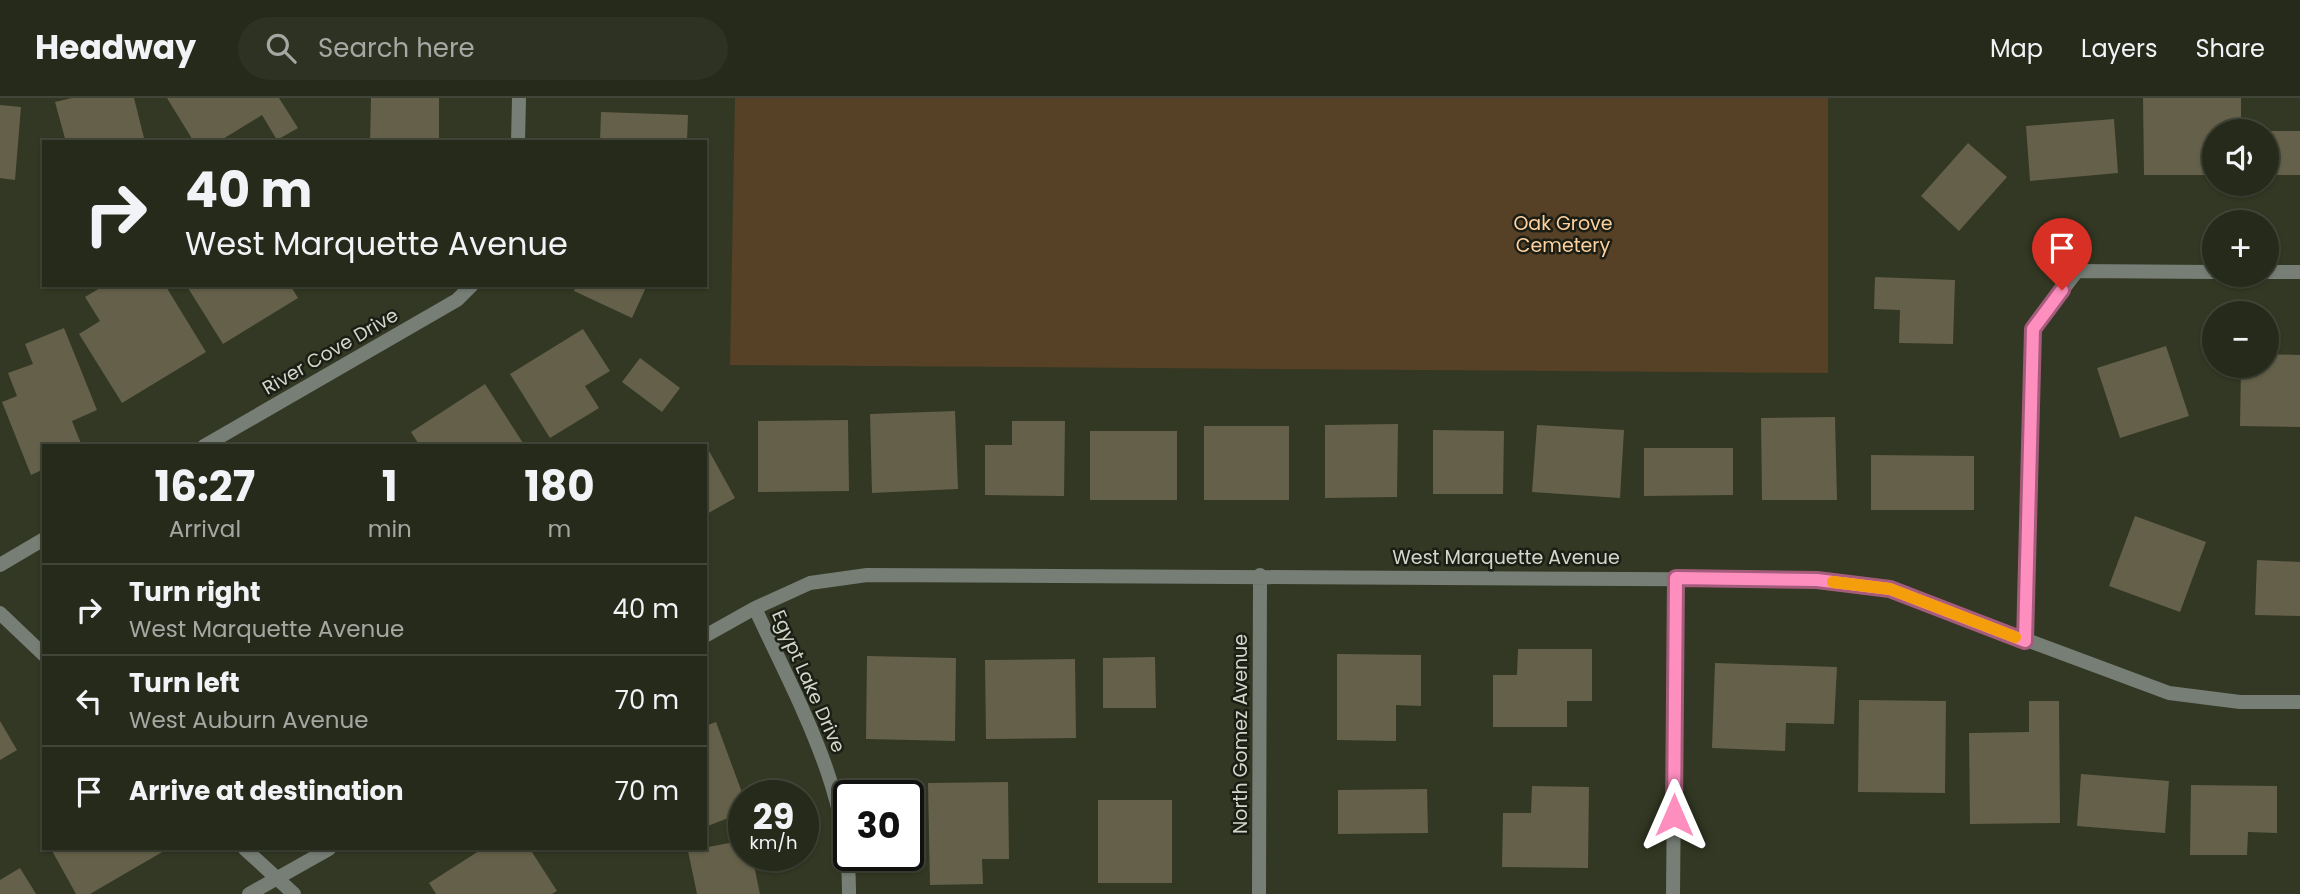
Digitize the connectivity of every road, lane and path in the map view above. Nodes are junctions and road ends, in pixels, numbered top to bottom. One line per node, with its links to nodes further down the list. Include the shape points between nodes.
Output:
1 (519, 98): 2 (street)
2 (518, 140)
3 (2202, 272): 15 (street, via 2077,271 2033,329)
4 (2279, 272): 5 (street)
5 (2300, 272)
6 (470, 287): 7 (street, River Cove Drive, via 457,300)
7 (207, 444)
8 (42, 540): 9 (street)
9 (0, 565)
10 (1260, 575): 11 (street, West Marquette Avenue); 12 (street, West Marquette Avenue, via 867,575 810,583); 24 (street, North Gomez Avenue)
11 (1676, 578): 15 (street, West Marquette Avenue, via 1817,580 1890,589); 25 (street)
12 (755, 608): 14 (street, West Marquette Avenue); 23 (street, Egypt Lake Drive, via 825,760 842,813)
13 (0, 613): 16 (street)
14 (707, 635)
15 (2025, 641): 17 (street, West Marquette Avenue, via 2169,693 2240,702)
16 (42, 653)
17 (2300, 702)
18 (246, 850): 20 (street)
19 (327, 850): 20 (street)
20 (276, 878): 21 (street); 22 (street)
21 (249, 894)
22 (293, 894)
23 (849, 894)
24 (1259, 894)
25 (1673, 894)

